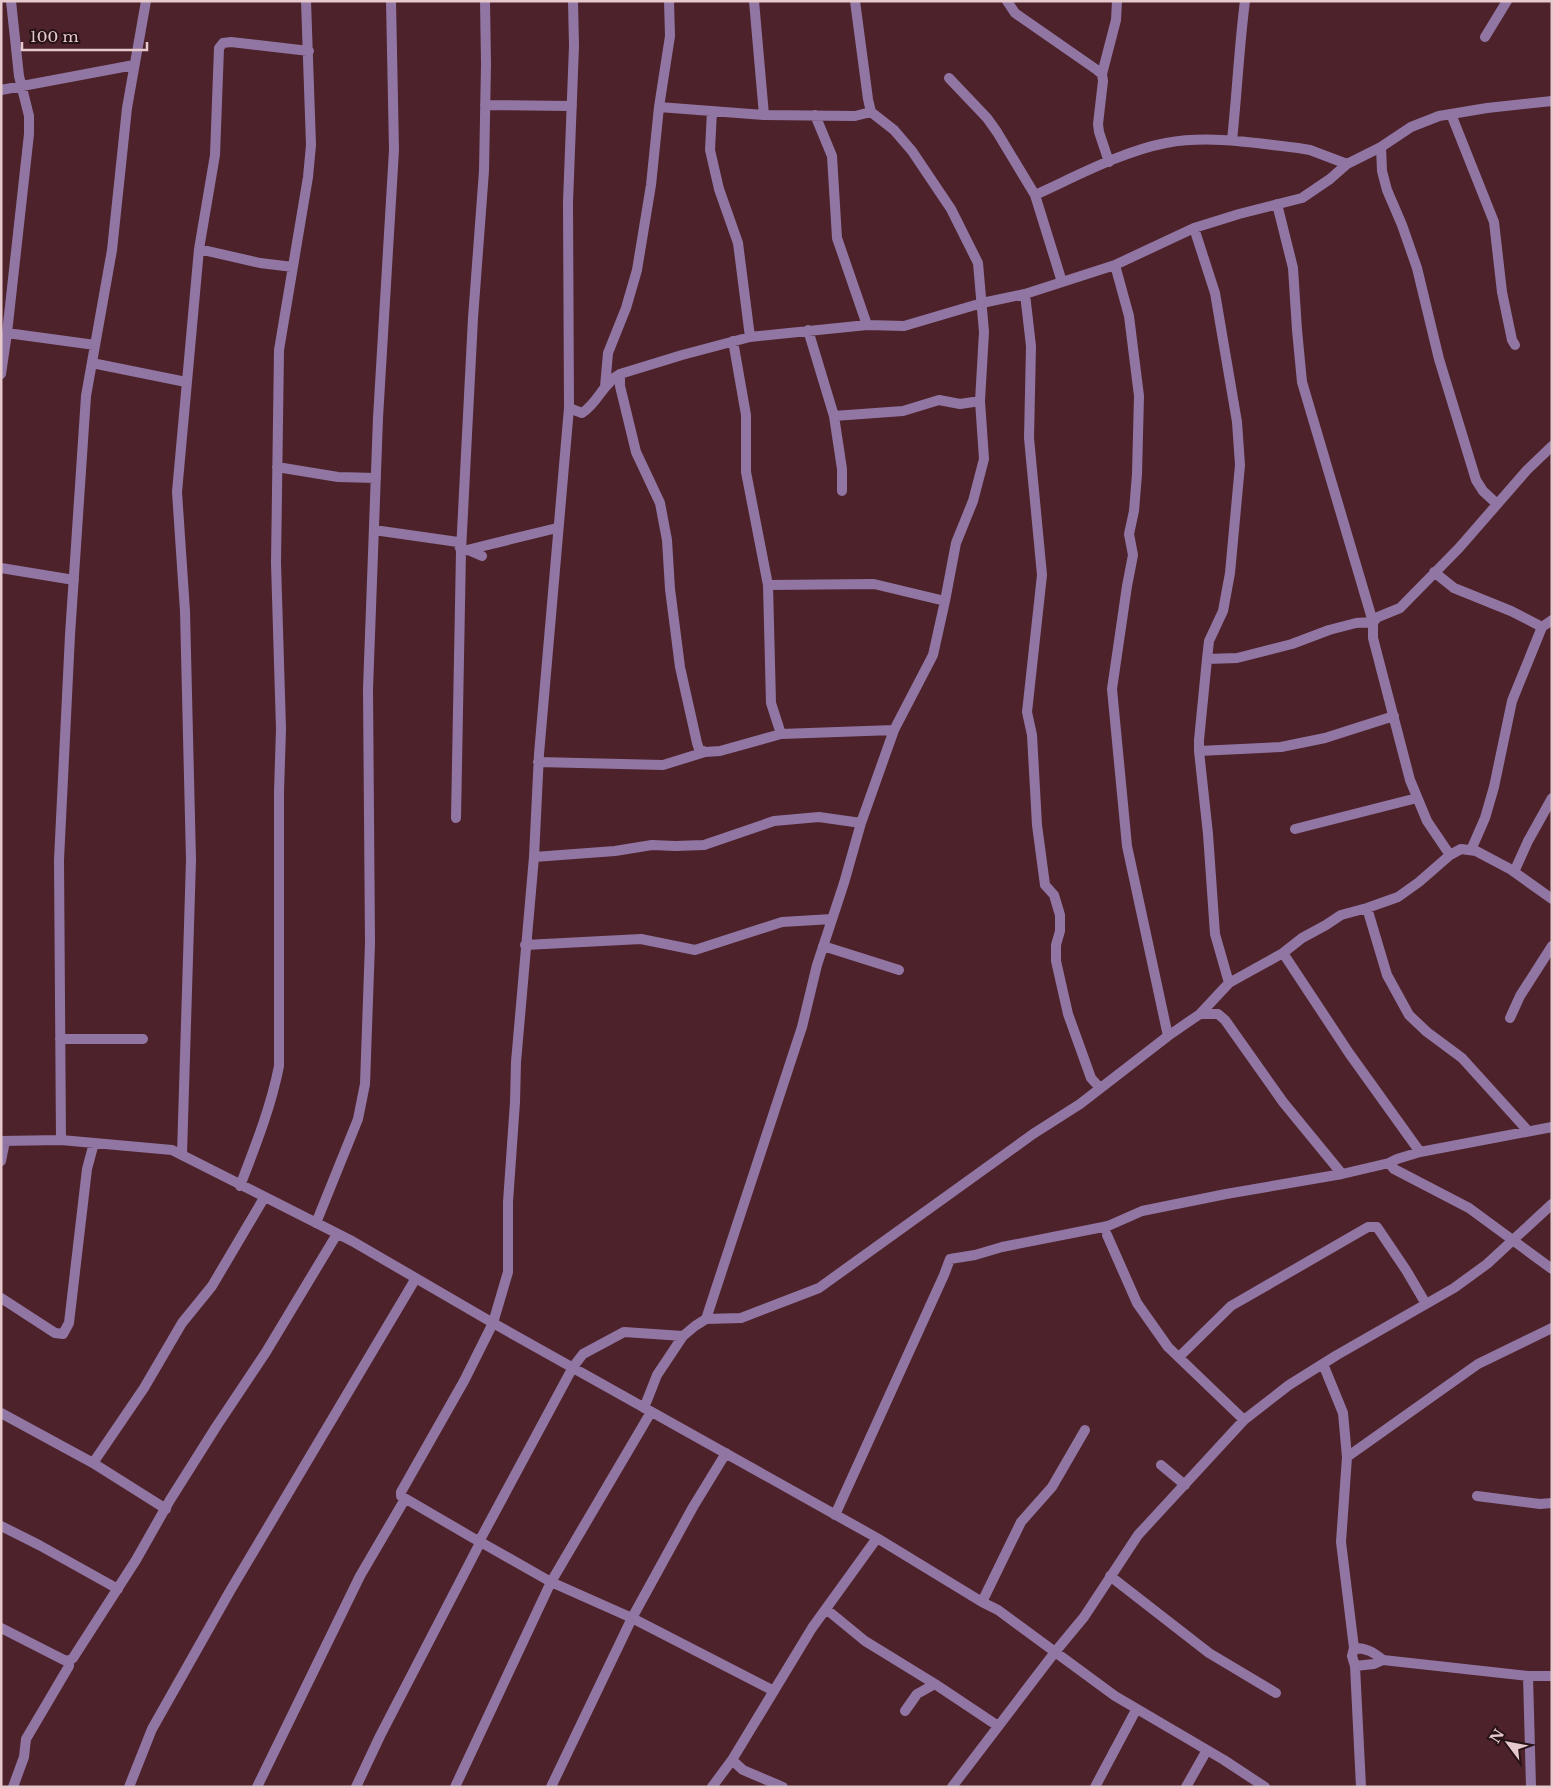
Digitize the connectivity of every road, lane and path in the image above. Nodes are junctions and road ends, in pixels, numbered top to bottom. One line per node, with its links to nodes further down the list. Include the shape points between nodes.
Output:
1 (11, 1): 19 (street)
2 (146, 1): 16 (street)
3 (306, 1): 15 (street)
4 (391, 1): 60 (street, via 394,150)
5 (485, 1): 22 (street)
6 (573, 1): 23 (street)
7 (669, 1): 24 (street, via 670,36)
8 (754, 1): 28 (street)
9 (855, 1): 26 (street)
10 (1007, 1): 17 (street, via 1015,13)
11 (1117, 1): 17 (street, via 1116,20)
12 (1245, 1): 30 (street)
13 (1507, 1): 14 (street)
14 (1485, 37)
15 (308, 51): 37 (street, via 231,42 223,43 219,48 215,155); 39 (street, via 310,153)
16 (134, 65): 19 (street); 48 (street, via 112,250)
17 (1102, 74): 32 (street, via 1098,124)
18 (949, 78): 34 (street, via 997,132)
19 (22, 87): 20 (street); 45 (street, via 29,116 29,146)
20 (1, 90)
21 (1552, 102): 27 (street)
22 (485, 106): 23 (street); 65 (street, via 484,171)
23 (572, 106): 56 (street, via 568,202)
24 (659, 107): 25 (street); 54 (street, via 651,185 637,270 608,353)
25 (712, 111): 28 (street); 46 (street, via 710,150 719,189 738,243)
26 (871, 112): 29 (street, via 855,116); 42 (street, via 894,130 912,151 951,209 978,263)
27 (1451, 114): 31 (street, via 1411,127); 49 (street, via 1494,222 1502,292)
28 (764, 115): 29 (street)
29 (815, 115): 43 (street, via 832,156 837,238)
30 (1232, 140): 32 (street, via 1166,143); 33 (street, via 1310,150)
31 (1381, 147): 33 (street); 62 (street, via 1384,177 1417,268 1439,359 1476,480 1483,492)
32 (1109, 162): 34 (street)
33 (1347, 164): 35 (street, via 1302,198)
34 (1035, 195): 40 (street)
35 (1277, 204): 36 (street); 73 (street, via 1293,268 1302,382)
36 (1194, 228): 38 (street); 75 (street, via 1214,292 1237,422 1240,465 1230,573 1223,611 1209,641)
37 (199, 249): 39 (street, via 260,263); 53 (street)
38 (1116, 264): 40 (street); 102 (street, via 1130,316 1138,396 1137,474 1129,534 1133,555 1112,690 1127,846)
39 (293, 266): 59 (street, via 278,350)
40 (1062, 282): 41 (street)
41 (1025, 294): 42 (street); 105 (street, via 1031,346 1030,438 1042,575 1027,712 1032,735 1037,825 1046,885 1054,895 1060,915 1056,961 1068,1014 1091,1078)
42 (982, 302): 43 (street, via 904,326); 55 (street, via 984,332)
43 (867, 325): 44 (street)
44 (808, 330): 46 (street); 57 (street)
45 (7, 333): 48 (street); 51 (street)
46 (750, 337): 47 (street)
47 (733, 341): 52 (street); 70 (street, via 746,415 746,472)
48 (95, 345): 50 (street)
49 (1515, 345)
50 (92, 363): 53 (street); 69 (street, via 86,396)
51 (1, 374)
52 (620, 374): 54 (street); 80 (street, via 636,452 660,503 680,667 697,743)
53 (186, 382): 112 (street, via 178,492 185,611 191,860)
54 (605, 387): 56 (street, via 590,408 582,413)
55 (980, 401): 57 (street, via 960,404 939,400 903,411); 71 (street, via 984,459 973,501 956,543)
56 (569, 408): 63 (street)
57 (834, 416): 61 (street)
58 (1552, 446): 62 (street)
59 (277, 467): 60 (street, via 338,477); 116 (street, via 281,729 278,792 279,1066 270,1103)
60 (376, 478): 64 (street)
61 (842, 490)
62 (1497, 504): 68 (street)
63 (558, 528): 65 (street); 81 (street)
64 (374, 530): 65 (street, via 458,542); 119 (street, via 368,689 370,943 364,1084 358,1119)
65 (461, 551): 66 (street, via 468,550); 84 (street)
66 (482, 556)
67 (1, 568): 69 (street)
68 (1434, 572): 73 (street, via 1400,608); 74 (street, via 1454,588)
69 (74, 580): 103 (street, via 59,860)
70 (768, 586): 71 (street, via 874,584); 78 (street, via 771,703)
71 (945, 601): 77 (street, via 933,655)
72 (1552, 620): 74 (street)
73 (1373, 622): 75 (street, via 1329,630 1246,656); 76 (street, via 1373,638)
74 (1542, 627): 87 (street, via 1512,701 1492,794)
75 (1207, 659): 79 (street)
76 (1394, 716): 79 (street, via 1325,738 1281,747); 82 (street)
77 (894, 730): 78 (street); 85 (street)
78 (781, 734): 80 (street)
79 (1199, 751): 99 (street, via 1215,934)
80 (705, 752): 81 (street, via 662,765)
81 (538, 762): 89 (street)
82 (1417, 798): 86 (street); 88 (street, via 1427,821)
83 (1552, 798): 90 (street)
84 (456, 818)
85 (862, 823): 89 (street, via 819,817 774,821 704,845 652,845); 93 (street)
86 (1295, 830)
87 (1471, 850): 88 (street, via 1461,849); 90 (street)
88 (1450, 855): 92 (street, via 1398,897)
89 (534, 857): 94 (street)
90 (1514, 872): 91 (street)
91 (1552, 899)
92 (1367, 908): 97 (street, via 1341,915); 107 (street, via 1387,975 1409,1015 1462,1058)
93 (832, 920): 94 (street, via 782,922 695,950 641,939); 95 (street)
94 (525, 945): 127 (street, via 508,1202 508,1272)
95 (823, 946): 98 (street); 126 (street, via 802,1027)
96 (1552, 946): 101 (street)
97 (1284, 953): 99 (street); 111 (street, via 1349,1053)
98 (899, 970)
99 (1229, 983): 100 (street)
100 (1200, 1014): 102 (street); 115 (street, via 1218,1014 1225,1020 1283,1102)
101 (1510, 1018)
102 (1168, 1036): 105 (street)
103 (60, 1039): 104 (street); 108 (street)
104 (143, 1039)
105 (1100, 1088): 126 (street, via 819,1288 741,1318)
106 (1552, 1126): 107 (street)
107 (1528, 1131): 111 (street)
108 (61, 1140): 109 (street); 110 (street)
109 (3, 1141): 113 (street)
110 (94, 1143): 112 (street, via 172,1150); 124 (street, via 87,1169 69,1323 63,1334 55,1333)
111 (1420, 1152): 114 (street)
112 (182, 1154): 116 (street)
113 (1, 1161)
114 (1389, 1163): 115 (street); 122 (street, via 1394,1169 1469,1208)
115 (1342, 1174): 146 (street, via 1142,1211 1108,1226 950,1259)
116 (240, 1186): 117 (street)
117 (264, 1198): 119 (street); 139 (street, via 212,1286 182,1324 144,1388)
118 (1552, 1204): 125 (street, via 1487,1264)
119 (316, 1223): 120 (street)
120 (337, 1234): 123 (street); 145 (street)
121 (1107, 1235): 130 (street, via 1137,1304)
122 (1552, 1269)
123 (416, 1278): 127 (street); 173 (street, via 152,1729)
124 (1, 1298)
125 (1426, 1304): 130 (street, via 1377,1227 1368,1227 1230,1306); 131 (street)
126 (706, 1319): 129 (street)
127 (492, 1323): 132 (street); 143 (street, via 401,1492)
128 (1552, 1328): 138 (street, via 1478,1364)
129 (683, 1336): 132 (street, via 624,1332 582,1354); 133 (street, via 657,1374)
130 (1179, 1357): 135 (street)
131 (1323, 1364): 135 (street, via 1289,1385); 138 (street, via 1343,1413)
132 (573, 1367): 133 (street); 149 (street)
133 (648, 1410): 137 (street); 151 (street)
134 (1, 1413): 139 (street)
135 (1244, 1420): 141 (street)
136 (1085, 1430): 153 (street, via 1052,1487 1021,1522)
137 (726, 1453): 146 (street); 155 (street)
138 (1347, 1457): 157 (street, via 1341,1542)
139 (93, 1463): 145 (street)
140 (1161, 1464): 141 (street)
141 (1185, 1485): 150 (street, via 1138,1535)
142 (1477, 1496): 144 (street)
143 (405, 1499): 149 (street); 174 (street, via 360,1576)
144 (1552, 1503)
145 (166, 1508): 152 (street)
146 (835, 1515): 148 (street)
147 (1, 1526): 152 (street)
148 (877, 1538): 153 (street); 154 (street)
149 (479, 1540): 151 (street); 175 (street)
150 (1110, 1576): 158 (street, via 1084,1617); 166 (street, via 1209,1653)
151 (552, 1582): 155 (street); 176 (street)
152 (118, 1589): 160 (street)
153 (982, 1602): 158 (street)
154 (826, 1609): 164 (street, via 865,1641); 165 (street)
155 (632, 1618): 165 (street); 177 (street)
156 (1, 1628): 160 (street)
157 (1354, 1648): 159 (street, via 1373,1652); 161 (street)
158 (1055, 1652): 168 (street); 169 (street)
159 (1383, 1660): 161 (street); 162 (street)
160 (70, 1661): 172 (street, via 26,1739 24,1757)
161 (1355, 1666): 184 (street)
162 (1528, 1676): 163 (street); 185 (street)
163 (1552, 1676)
164 (935, 1684): 167 (street, via 917,1694); 169 (street)
165 (774, 1691): 171 (street)
166 (1276, 1693)
167 (905, 1710)
168 (1136, 1710): 170 (street); 181 (street)
169 (998, 1726): 180 (street)
170 (1206, 1750): 182 (street); 183 (street)
171 (732, 1760): 178 (street); 179 (street, via 743,1770)
172 (13, 1787)
173 (129, 1787)
174 (257, 1787)
175 (356, 1787)
176 (455, 1787)
177 (551, 1787)
178 (712, 1787)
179 (783, 1787)
180 (952, 1787)
181 (1095, 1787)
182 (1186, 1787)
183 (1266, 1787)
184 (1361, 1787)
185 (1531, 1787)

